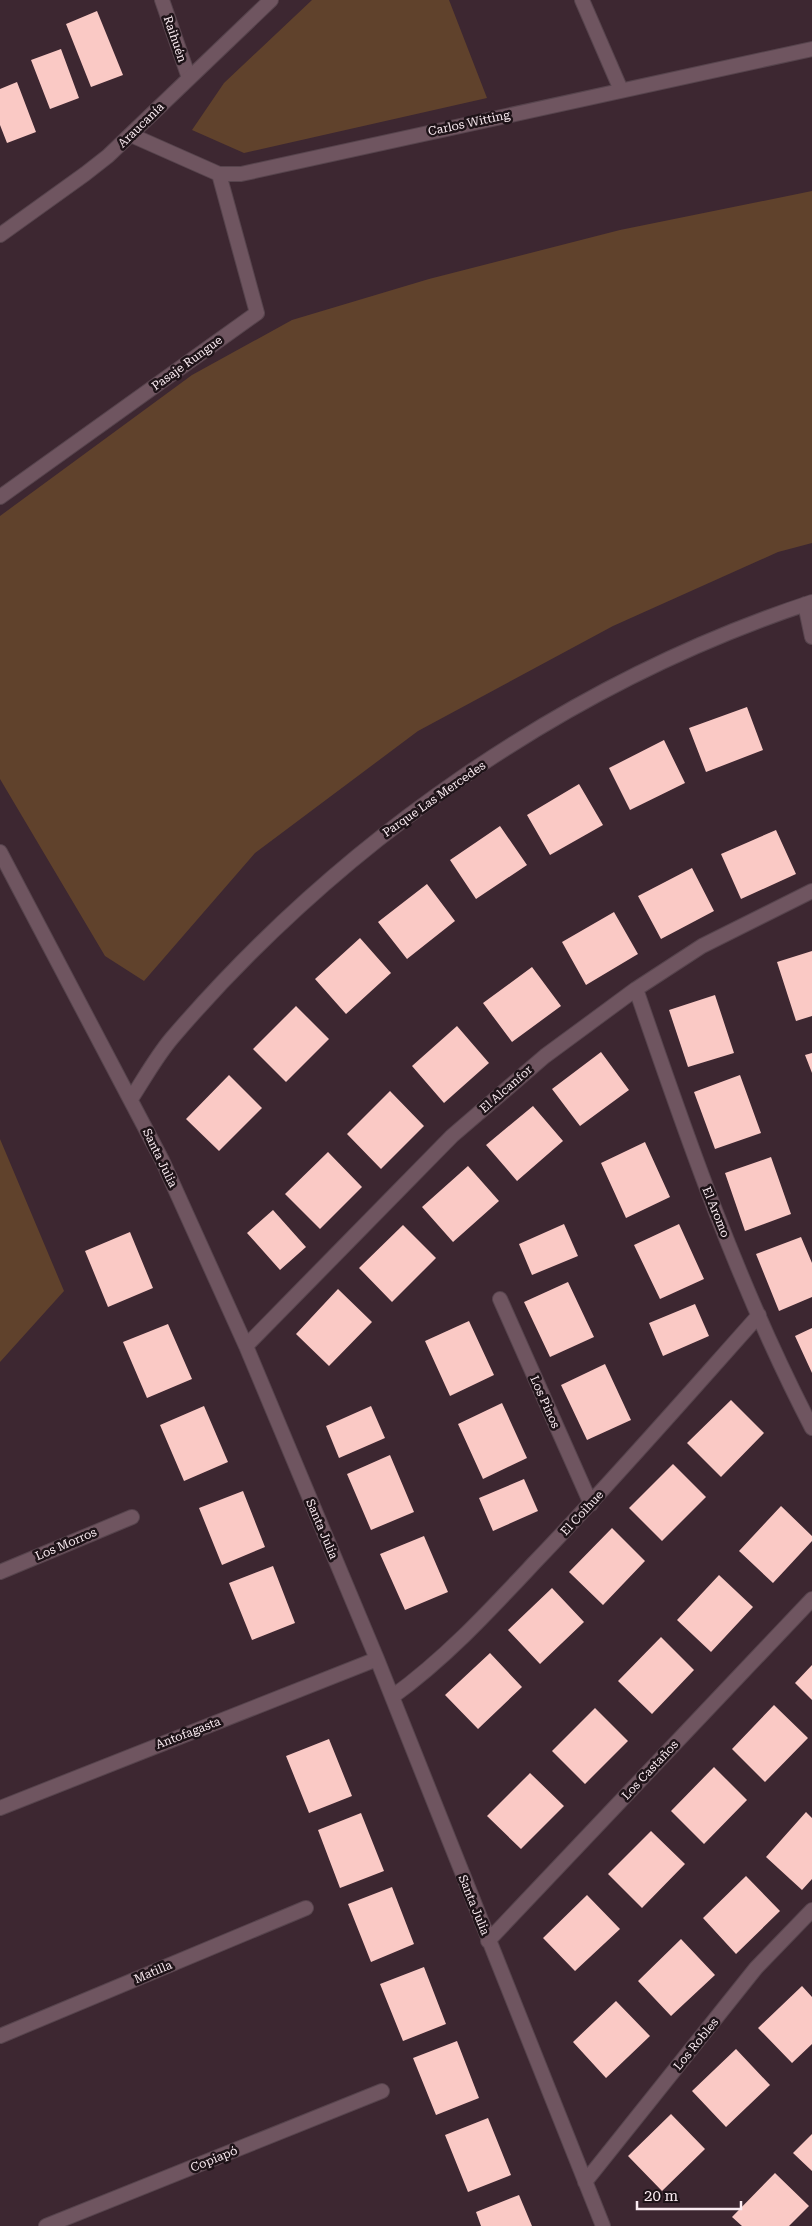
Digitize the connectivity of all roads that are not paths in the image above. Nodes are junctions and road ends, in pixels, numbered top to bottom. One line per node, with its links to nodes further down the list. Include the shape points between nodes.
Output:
1 (162, 0): 5 (street, Raihuén)
2 (271, 0): 5 (street, Araucanía)
3 (582, 0): 6 (street)
4 (812, 49): 6 (street, Carlos Witting)
5 (189, 78): 7 (street, Araucanía)
6 (620, 90): 8 (street, Carlos Witting, via 241,174)
7 (131, 135): 8 (street, Carlos Witting); 9 (street, Araucanía, via 85,174)
8 (219, 174): 10 (street, Pasaje Rungue, via 257,314)
9 (0, 235)
10 (0, 497)
11 (808, 603): 12 (street); 16 (street, Parque Las Mercedes, via 706,642 607,690 526,736 411,814 282,922 171,1040)
12 (812, 637)
13 (0, 852): 16 (street, Santa Julia)
14 (812, 891): 15 (street, El Alcanfor, via 702,946)
15 (636, 989): 18 (street, El Aromo, via 690,1144); 19 (street, El Alcanfor, via 545,1056 452,1136)
16 (130, 1099): 19 (street, Santa Julia, via 162,1160)
17 (500, 1300): 21 (street, Los Pinos)
18 (759, 1315): 20 (street, El Aromo); 21 (street, El Coihue)
19 (246, 1346): 25 (street, Santa Julia)
20 (812, 1428)
21 (591, 1504): 26 (street, El Coihue, via 450,1651)
22 (132, 1516): 23 (street, Los Morros)
23 (0, 1572)
24 (812, 1599): 30 (street, Los Castaños)
25 (377, 1659): 26 (street, Santa Julia); 27 (street, Antofagasta)
26 (392, 1696): 30 (street, Santa Julia)
27 (0, 1808)
28 (306, 1908): 31 (street, Matilla)
29 (812, 1910): 33 (street, Los Robles, via 756,1968)
30 (488, 1941): 33 (street, Santa Julia)
31 (0, 2036)
32 (382, 2091): 34 (street, Copiapó)
33 (585, 2182): 35 (street, Santa Julia)
34 (46, 2226)
35 (603, 2226)

